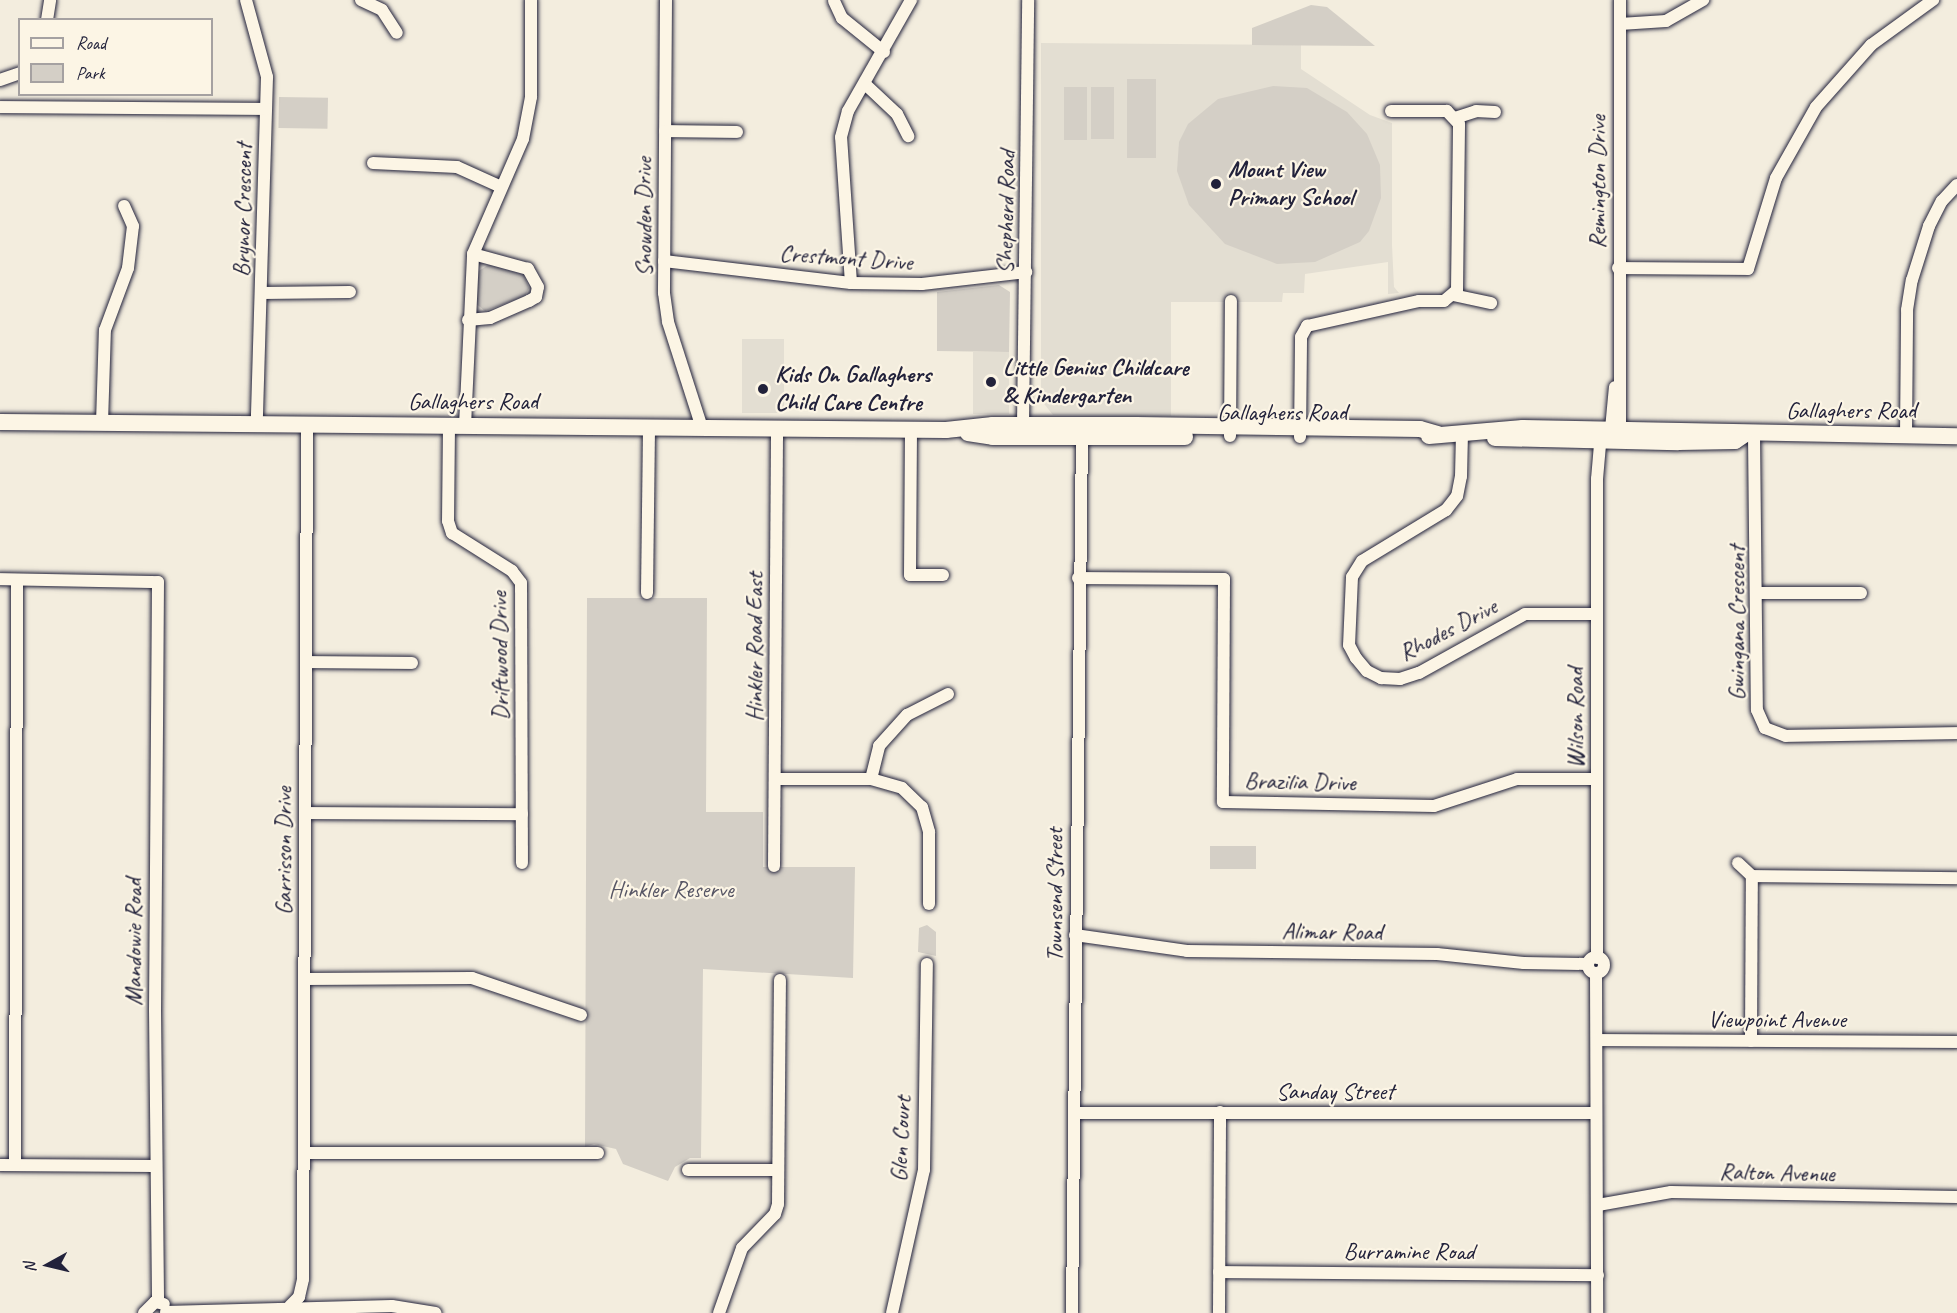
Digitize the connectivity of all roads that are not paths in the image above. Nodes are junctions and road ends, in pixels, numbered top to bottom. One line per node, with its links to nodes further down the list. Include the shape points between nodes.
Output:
1 (50, 0): 12 (street)
2 (246, 0): 20 (street, Brynor Crescent, via 267,77)
3 (362, 0): 14 (street, via 382,10)
4 (531, 0): 29 (street, via 531,97 523,139)
5 (666, 0): 24 (street, Snowden Drive)
6 (911, 0): 15 (street)
7 (1028, 0): 34 (street, Shepherd Road)
8 (1620, 0): 13 (street, Remington Drive)
9 (1703, 0): 13 (street, via 1666,21)
10 (1933, 0): 33 (street, via 1871,45 1816,107 1776,178 1748,269)
11 (834, 1): 15 (street, via 842,18)
12 (47, 18)
13 (1620, 24): 33 (street, Remington Drive)
14 (398, 33)
15 (884, 52): 18 (street)
16 (18, 74): 17 (street)
17 (0, 80)
18 (865, 84): 26 (street, via 897,114); 35 (street, via 848,111 841,137)
19 (0, 107): 20 (street)
20 (266, 109): 37 (street, Brynor Crescent)
21 (1391, 111): 23 (street, via 1447,111)
22 (1495, 112): 23 (street, via 1476,111)
23 (1455, 118): 38 (street, via 1459,124 1457,290)
24 (665, 131): 25 (street); 32 (street, Snowden Drive)
25 (737, 132)
26 (908, 136)
27 (373, 163): 29 (street, via 457,167)
28 (1957, 185): 58 (street, via 1942,201 1929,226 1912,280 1907,310)
29 (501, 187): 31 (street)
30 (124, 206): 44 (street, via 133,226 128,267 105,330)
31 (473, 254): 41 (street); 41 (street, via 528,269 538,287 536,297 529,301 490,318)
32 (664, 261): 35 (street, Crestmont Drive); 49 (street, Snowden Drive, via 668,322)
33 (1618, 268): 42 (street, Remington Drive)
34 (1026, 272): 35 (street, Crestmont Drive, via 922,284); 52 (street, Shepherd Road)
35 (851, 283)
36 (350, 292): 37 (street)
37 (262, 293): 45 (street, Brynor Crescent)
38 (1453, 295): 40 (street); 54 (street, via 1444,302 1419,300 1306,326 1301,337)
39 (1231, 301): 53 (street)
40 (1491, 303)
41 (468, 321): 47 (street)
42 (1618, 365): 56 (street, Remington Drive); 56 (street, Remington Drive, via 1622,406)
43 (0, 422): 44 (street, Gallaghers Road)
44 (102, 423): 45 (street, Gallaghers Road)
45 (257, 424): 46 (street, Gallaghers Road)
46 (307, 425): 47 (street, Gallaghers Road); 69 (street, Garrisson Drive)
47 (457, 426): 48 (street, Gallaghers Road); 77 (street, Driftwood Drive, via 448,521 452,533 512,571 521,583)
48 (649, 428): 49 (street, Gallaghers Road); 66 (street)
49 (702, 428): 50 (street, Gallaghers Road)
50 (777, 428): 51 (street, Gallaghers Road); 73 (street, Hinkler Road East)
51 (911, 430): 52 (street, Gallaghers Road); 61 (street, via 910,575)
52 (1024, 431): 53 (street, Gallaghers Road); 60 (street, Gallaghers Road)
53 (1230, 432): 54 (street, Gallaghers Road); 60 (street, Gallaghers Road)
54 (1300, 433): 55 (street, Gallaghers Road, via 1420,429 1438,434)
55 (1477, 433): 56 (street, Gallaghers Road); 68 (street, Rhodes Drive, via 1456,496 1446,510 1362,561 1352,577 1349,645 1356,658 1366,671 1381,678 1400,679 1419,673 1525,614)
56 (1610, 434): 57 (street, Gallaghers Road, via 1735,441); 68 (street, Wilson Road, via 1597,479)
57 (1753, 435): 58 (street, Gallaghers Road); 67 (street, Gwingana Crescent)
58 (1906, 436): 59 (street, Gallaghers Road)
59 (1957, 436)
60 (1079, 437): 62 (street, Townsend Street)
61 (943, 575)
62 (1078, 578): 75 (street, Brazilia Drive, via 1224,579 1222,802 1434,806 1517,779); 84 (street, Townsend Street)
63 (0, 579): 64 (street)
64 (17, 580): 99 (street); 100 (street, Mandowie Road, via 158,582)
65 (1862, 592): 67 (street)
66 (647, 593)
67 (1758, 593): 72 (street, Gwingana Crescent, via 1757,710 1765,728 1786,736)
68 (1597, 614): 75 (street, Wilson Road)
69 (306, 662): 70 (street); 76 (street, Garrisson Drive)
70 (412, 663)
71 (948, 694): 74 (street, via 908,715 879,746)
72 (1957, 733)
73 (775, 779): 74 (street); 80 (street, Hinkler Road East)
74 (871, 779): 83 (street, via 902,788 922,807 929,832)
75 (1597, 779): 86 (street, Wilson Road)
76 (305, 813): 77 (street); 87 (street, Garrisson Drive)
77 (522, 814): 78 (street, Driftwood Drive)
78 (522, 863)
79 (1738, 863): 81 (street)
80 (774, 866)
81 (1752, 876): 82 (street); 91 (street)
82 (1957, 878)
83 (929, 904)
84 (1075, 935): 86 (street, Alimar Road, via 1187,951 1437,954); 94 (street, Townsend Street)
85 (927, 964): 119 (street, Glen Court, via 924,1170)
86 (1594, 965): 90 (street, Wilson Road)
87 (304, 979): 89 (street, via 472,978); 96 (street, Garrisson Drive)
88 (780, 980): 102 (street)
89 (581, 1015)
90 (1597, 1040): 91 (street, Viewpoint Avenue); 95 (street, Wilson Road)
91 (1751, 1041): 92 (street, Viewpoint Avenue)
92 (1957, 1042)
93 (1220, 1112): 94 (street, Sanday Street); 95 (street, Sanday Street); 105 (street)
94 (1074, 1113): 120 (street, Townsend Street)
95 (1596, 1113): 104 (street, Wilson Road)
96 (305, 1153): 97 (street); 107 (street, Garrisson Drive)
97 (598, 1154)
98 (0, 1165): 99 (street)
99 (15, 1165): 100 (street)
100 (155, 1166): 110 (street, Mandowie Road)
101 (688, 1170): 102 (street)
102 (778, 1170): 118 (street, via 775,1214 742,1248)
103 (1957, 1197): 104 (street, Ralton Avenue, via 1671,1192)
104 (1598, 1205): 106 (street, Wilson Road)
105 (1219, 1272): 106 (street, Burramine Road); 121 (street)
106 (1598, 1275): 122 (street, Wilson Road)
107 (303, 1279): 108 (street, Garrisson Drive, via 306,1295); 112 (street, Garrisson Drive)
108 (316, 1306): 109 (street); 112 (street)
109 (349, 1308): 112 (street); 113 (street)
110 (163, 1309): 111 (street); 116 (street)
111 (247, 1310): 112 (street); 114 (street)
112 (295, 1310): 114 (street)
113 (406, 1310): 117 (street)
114 (277, 1312)
115 (132, 1313): 116 (street)
116 (144, 1313)
117 (435, 1313)
118 (719, 1313)
119 (892, 1313)
120 (1072, 1313)
121 (1219, 1313)
122 (1598, 1313)

